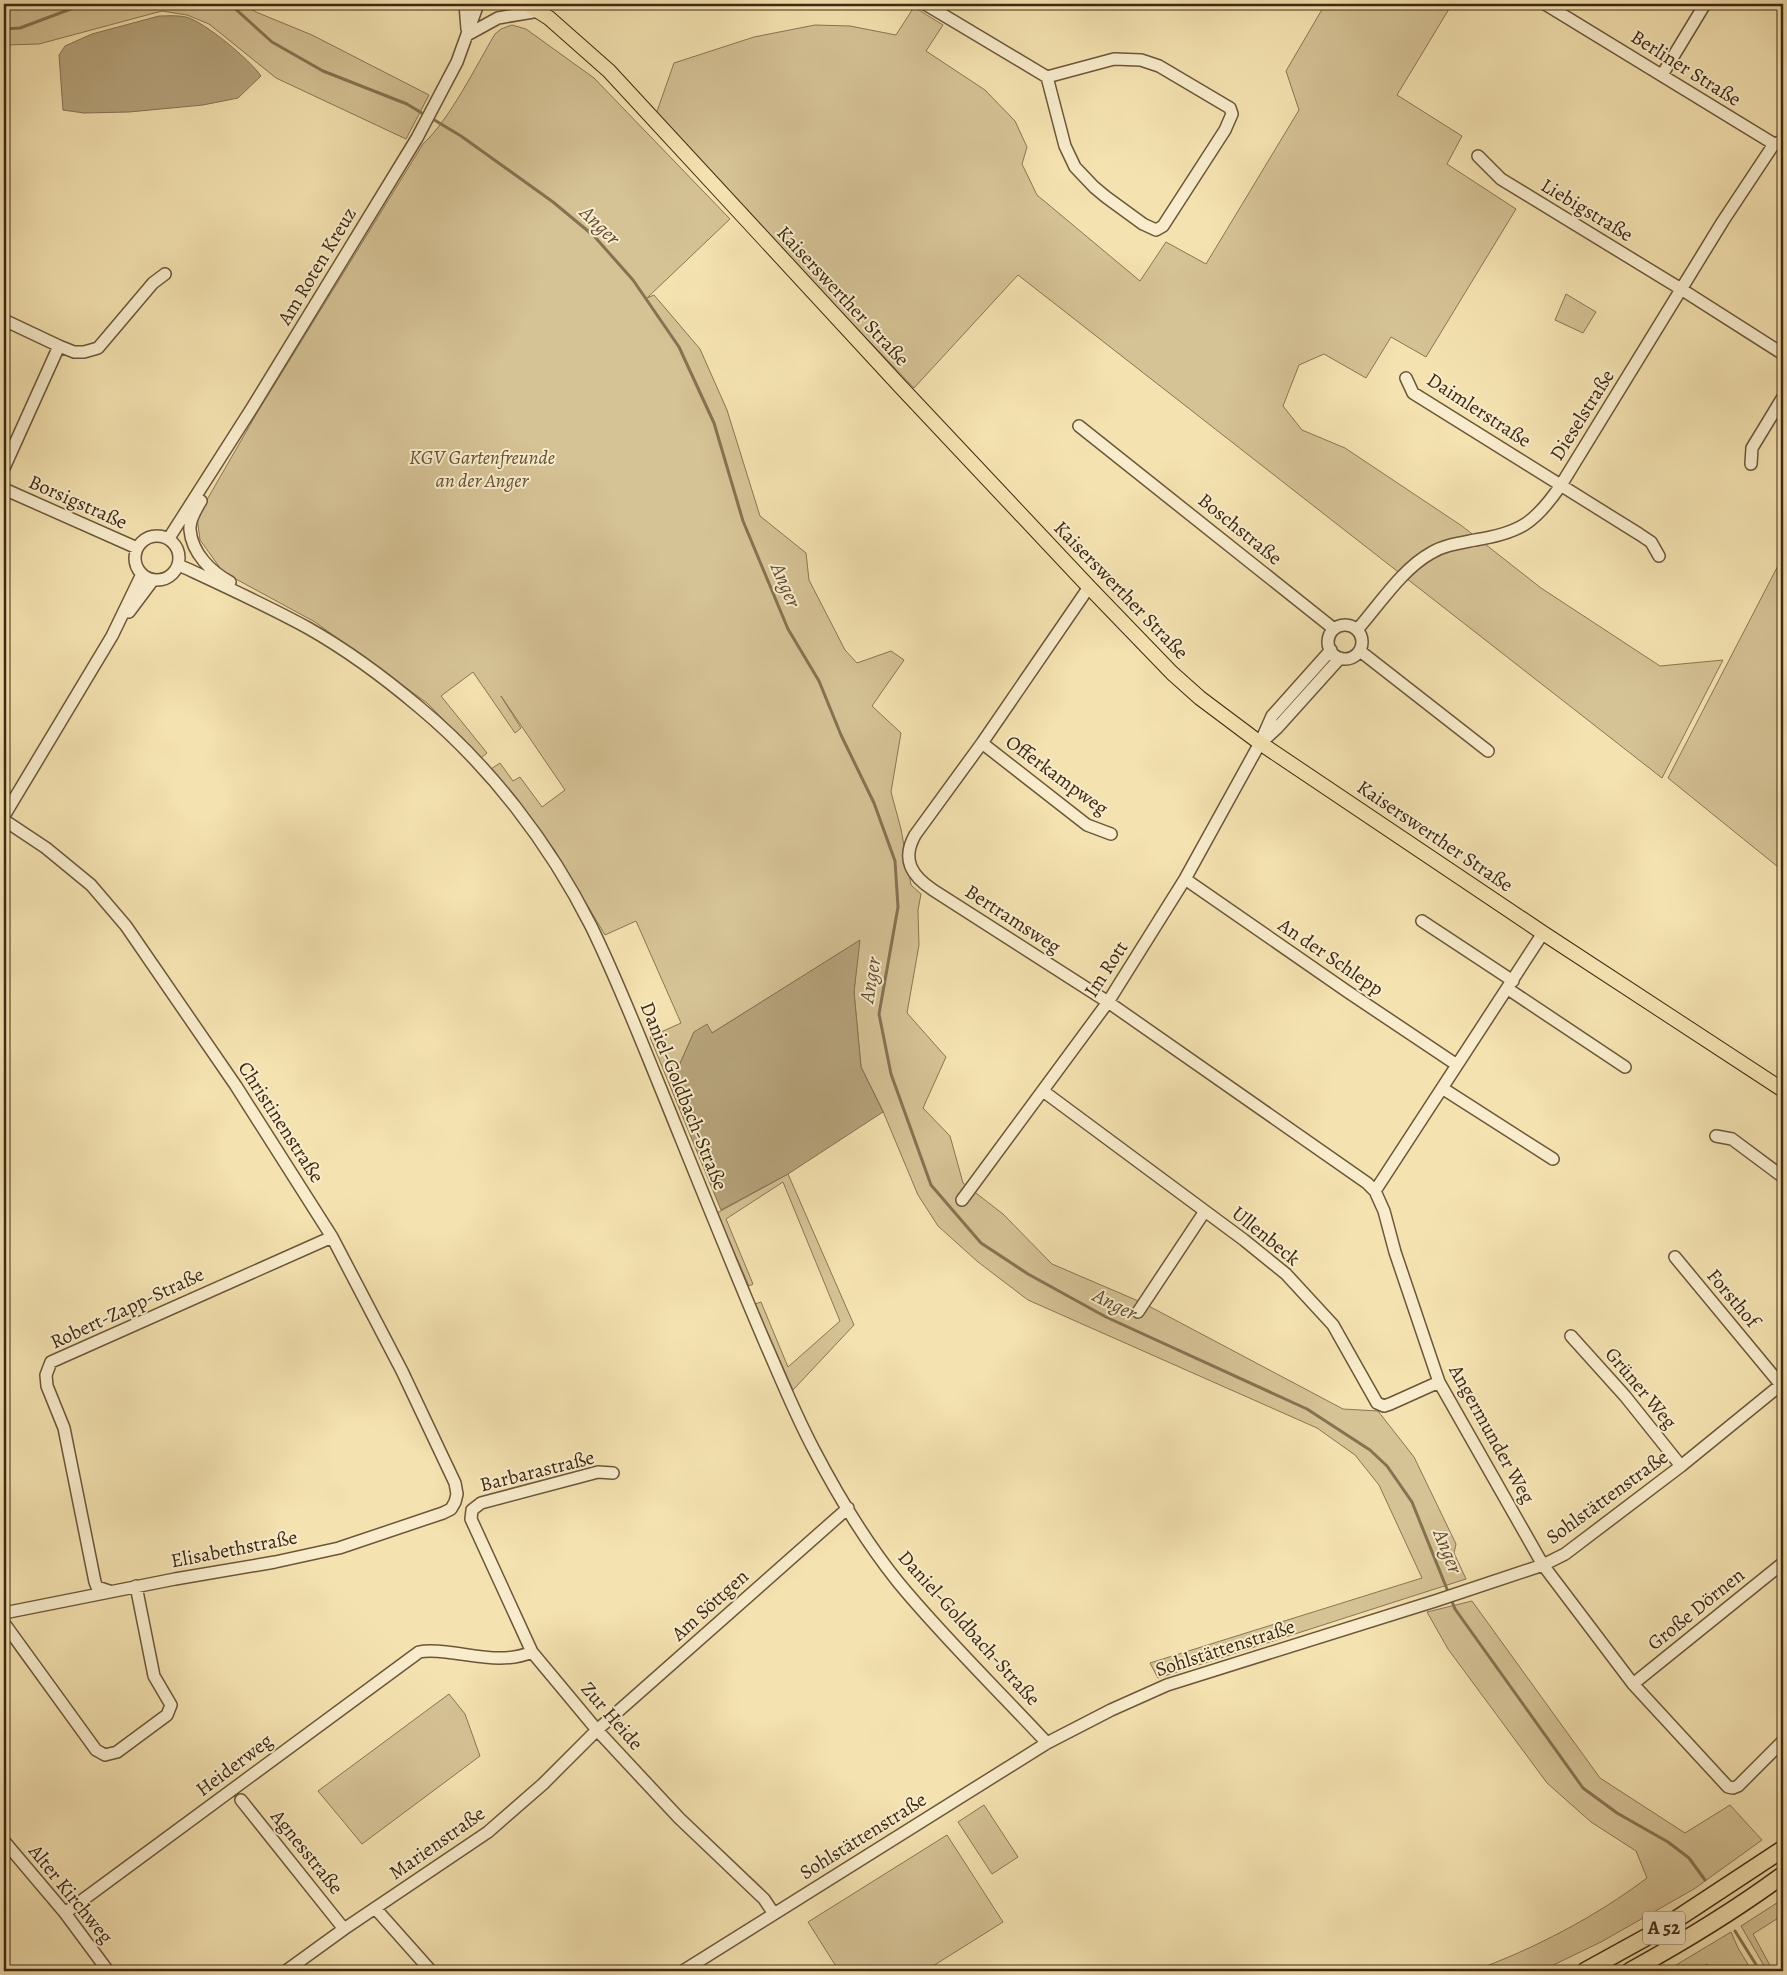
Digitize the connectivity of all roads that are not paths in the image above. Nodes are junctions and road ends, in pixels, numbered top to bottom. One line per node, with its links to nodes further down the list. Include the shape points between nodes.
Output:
1 (464, 4): 8 (street)
2 (478, 4): 8 (street, Am Roten Kreuz)
3 (526, 4): 7 (main road, Kaiserswerther Straße)
4 (925, 4): 10 (street)
5 (1546, 4): 9 (street, Berliner Straße)
6 (1705, 4): 9 (street)
7 (536, 8): 8 (street, via 498,18); 32 (main road, Kaiserswerther Straße, via 609,71)
8 (467, 36): 20 (street, Am Roten Kreuz, via 433,110)
9 (1662, 75): 11 (street, Berliner Straße)
10 (1047, 77): 10 (street, via 1065,146 1075,167 1106,197 1143,224 1160,229 1206,160 1230,119 1231,110 1159,66 1142,60 1114,59)
11 (1779, 143): 14 (street, Dieselstraße)
12 (1478, 156): 14 (street, Liebigstraße, via 1501,179)
13 (166, 274): 16 (street, via 152,283 98,348 74,352)
14 (1681, 289): 17 (street, Liebigstraße); 24 (street, Dieselstraße)
15 (4, 320): 16 (street)
16 (59, 346): 23 (street)
17 (1783, 354)
18 (1406, 378): 24 (street, Daimlerstraße, via 1413,393)
19 (1783, 396): 22 (street, via 1752,448)
20 (252, 408): 26 (street, Am Roten Kreuz); 33 (street, via 238,440 195,511 190,530 204,562)
21 (1079, 426): 34 (street, Boschstraße)
22 (1751, 464)
23 (4, 468)
24 (1561, 485): 28 (street, Daimlerstraße, via 1650,542); 35 (street, Dieselstraße, via 1540,514 1520,528 1445,547 1422,559 1408,570)
25 (4, 489): 27 (street, Borsigstraße)
26 (169, 538): 27 (street, via 155,535); 29 (street, via 179,550)
27 (137, 548): 30 (street, via 135,562)
28 (1659, 556)
29 (179, 565): 31 (street, via 166,579); 33 (street, Daniel-Goldbach-Straße)
30 (142, 574): 31 (street); 36 (street)
31 (153, 580): 36 (street)
32 (1089, 587): 39 (street, Bertramsweg); 40 (main road, Kaiserswerther Straße, via 1172,673)
33 (260, 602): 69 (street, Daniel-Goldbach-Straße, via 344,651 419,707 503,792 562,875 590,924 628,1009 784,1389)
34 (1334, 630): 35 (street, via 1344,624); 38 (street, via 1328,639)
35 (1357, 630): 37 (street, via 1362,640)
36 (112, 636): 42 (street)
37 (1360, 651): 38 (street, via 1351,658); 41 (street)
38 (1335, 654): 40 (street, via 1272,716)
39 (982, 743): 43 (street, Offerkampweg, via 1086,825); 48 (street, Bertramsweg, via 911,842 909,859 914,876)
40 (1260, 743): 44 (street, Im Rott); 46 (main road, Kaiserswerther Straße)
41 (1488, 751)
42 (4, 818): 60 (street, Christinenstraße, via 91,885 126,926 236,1086)
43 (1111, 834)
44 (1185, 878): 48 (street, Im Rott); 49 (street, An der Schlepp)
45 (1422, 921): 47 (street)
46 (1543, 933): 47 (street); 52 (main road, Kaiserswerther Straße)
47 (1510, 985): 49 (street); 50 (street)
48 (1108, 1002): 53 (street, Im Rott); 57 (street, Bertramsweg)
49 (1457, 1065): 51 (street)
50 (1626, 1067)
51 (1442, 1088): 55 (street); 57 (street)
52 (1783, 1090)
53 (1043, 1091): 58 (street, Im Rott); 59 (street, Ullenbeck)
54 (1716, 1136): 56 (street, via 1732,1139)
55 (1553, 1160)
56 (1783, 1177)
57 (1374, 1191): 64 (street, Angermunder Weg, via 1384,1211)
58 (962, 1200)
59 (1205, 1211): 62 (street); 64 (street, Ullenbeck, via 1268,1258 1313,1302 1333,1325 1377,1403 1390,1404)
60 (332, 1237): 68 (street, Christinenstraße, via 447,1464 455,1483); 74 (street, Robert-Zapp-Straße, via 51,1362 46,1375 47,1386 64,1428 94,1582)
61 (1675, 1257): 65 (street, Forsthof)
62 (1138, 1312)
63 (1571, 1336): 66 (street, Grüner Weg)
64 (1439, 1382): 72 (street, Angermunder Weg)
65 (1782, 1384): 66 (street, Sohlstättenstraße)
66 (1681, 1466): 72 (street, Sohlstättenstraße, via 1583,1542)
67 (613, 1473): 70 (street, Barbarastraße, via 598,1472 573,1478 481,1503)
68 (456, 1498): 70 (street); 73 (street, Elisabethstraße, via 451,1508 443,1513 339,1548)
69 (848, 1508): 79 (street, Am Söttgen); 81 (street, Daniel-Goldbach-Straße, via 896,1579 934,1624)
70 (472, 1510): 77 (street, Zur Heide, via 471,1519)
71 (1783, 1563): 78 (street, Große Dörnen)
72 (1543, 1565): 78 (street, Angermunder Weg); 81 (street, Sohlstättenstraße, via 1167,1685)
73 (136, 1586): 74 (street, Elisabethstraße); 76 (street, via 154,1676 172,1705 167,1715 117,1752 105,1755 96,1750)
74 (109, 1591): 75 (street, Elisabethstraße)
75 (4, 1613)
76 (4, 1623)
77 (532, 1652): 79 (street, Zur Heide); 89 (street, Heiderweg, via 519,1658 505,1659 426,1650 418,1652)
78 (1633, 1684): 80 (street, Angermunder Weg, via 1728,1787 1738,1786)
79 (597, 1730): 88 (street, Marienstraße, via 543,1784 488,1832); 90 (street, Zur Heide, via 679,1818 752,1886)
80 (1783, 1740)
81 (1047, 1743): 90 (street, Sohlstättenstraße)
82 (240, 1800): 91 (street, Agnesstraße)
83 (4, 1841): 89 (street, Alter Kirchweg)
84 (1783, 1849): 96 (highway, A 52, via 1663,1928)
85 (1783, 1875): 87 (highway, A 52)
86 (1783, 1885): 87 (highway)
87 (1756, 1896): 97 (highway, A 52)
88 (375, 1908): 91 (street, Marienstraße); 94 (street)
89 (66, 1912): 92 (street, Alter Kirchweg)
90 (774, 1914): 95 (street, Sohlstättenstraße)
91 (344, 1928): 93 (street, Marienstraße)
92 (108, 1971)
93 (286, 1971)
94 (432, 1971)
95 (683, 1971)
96 (1585, 1971)
97 (1630, 1971)

